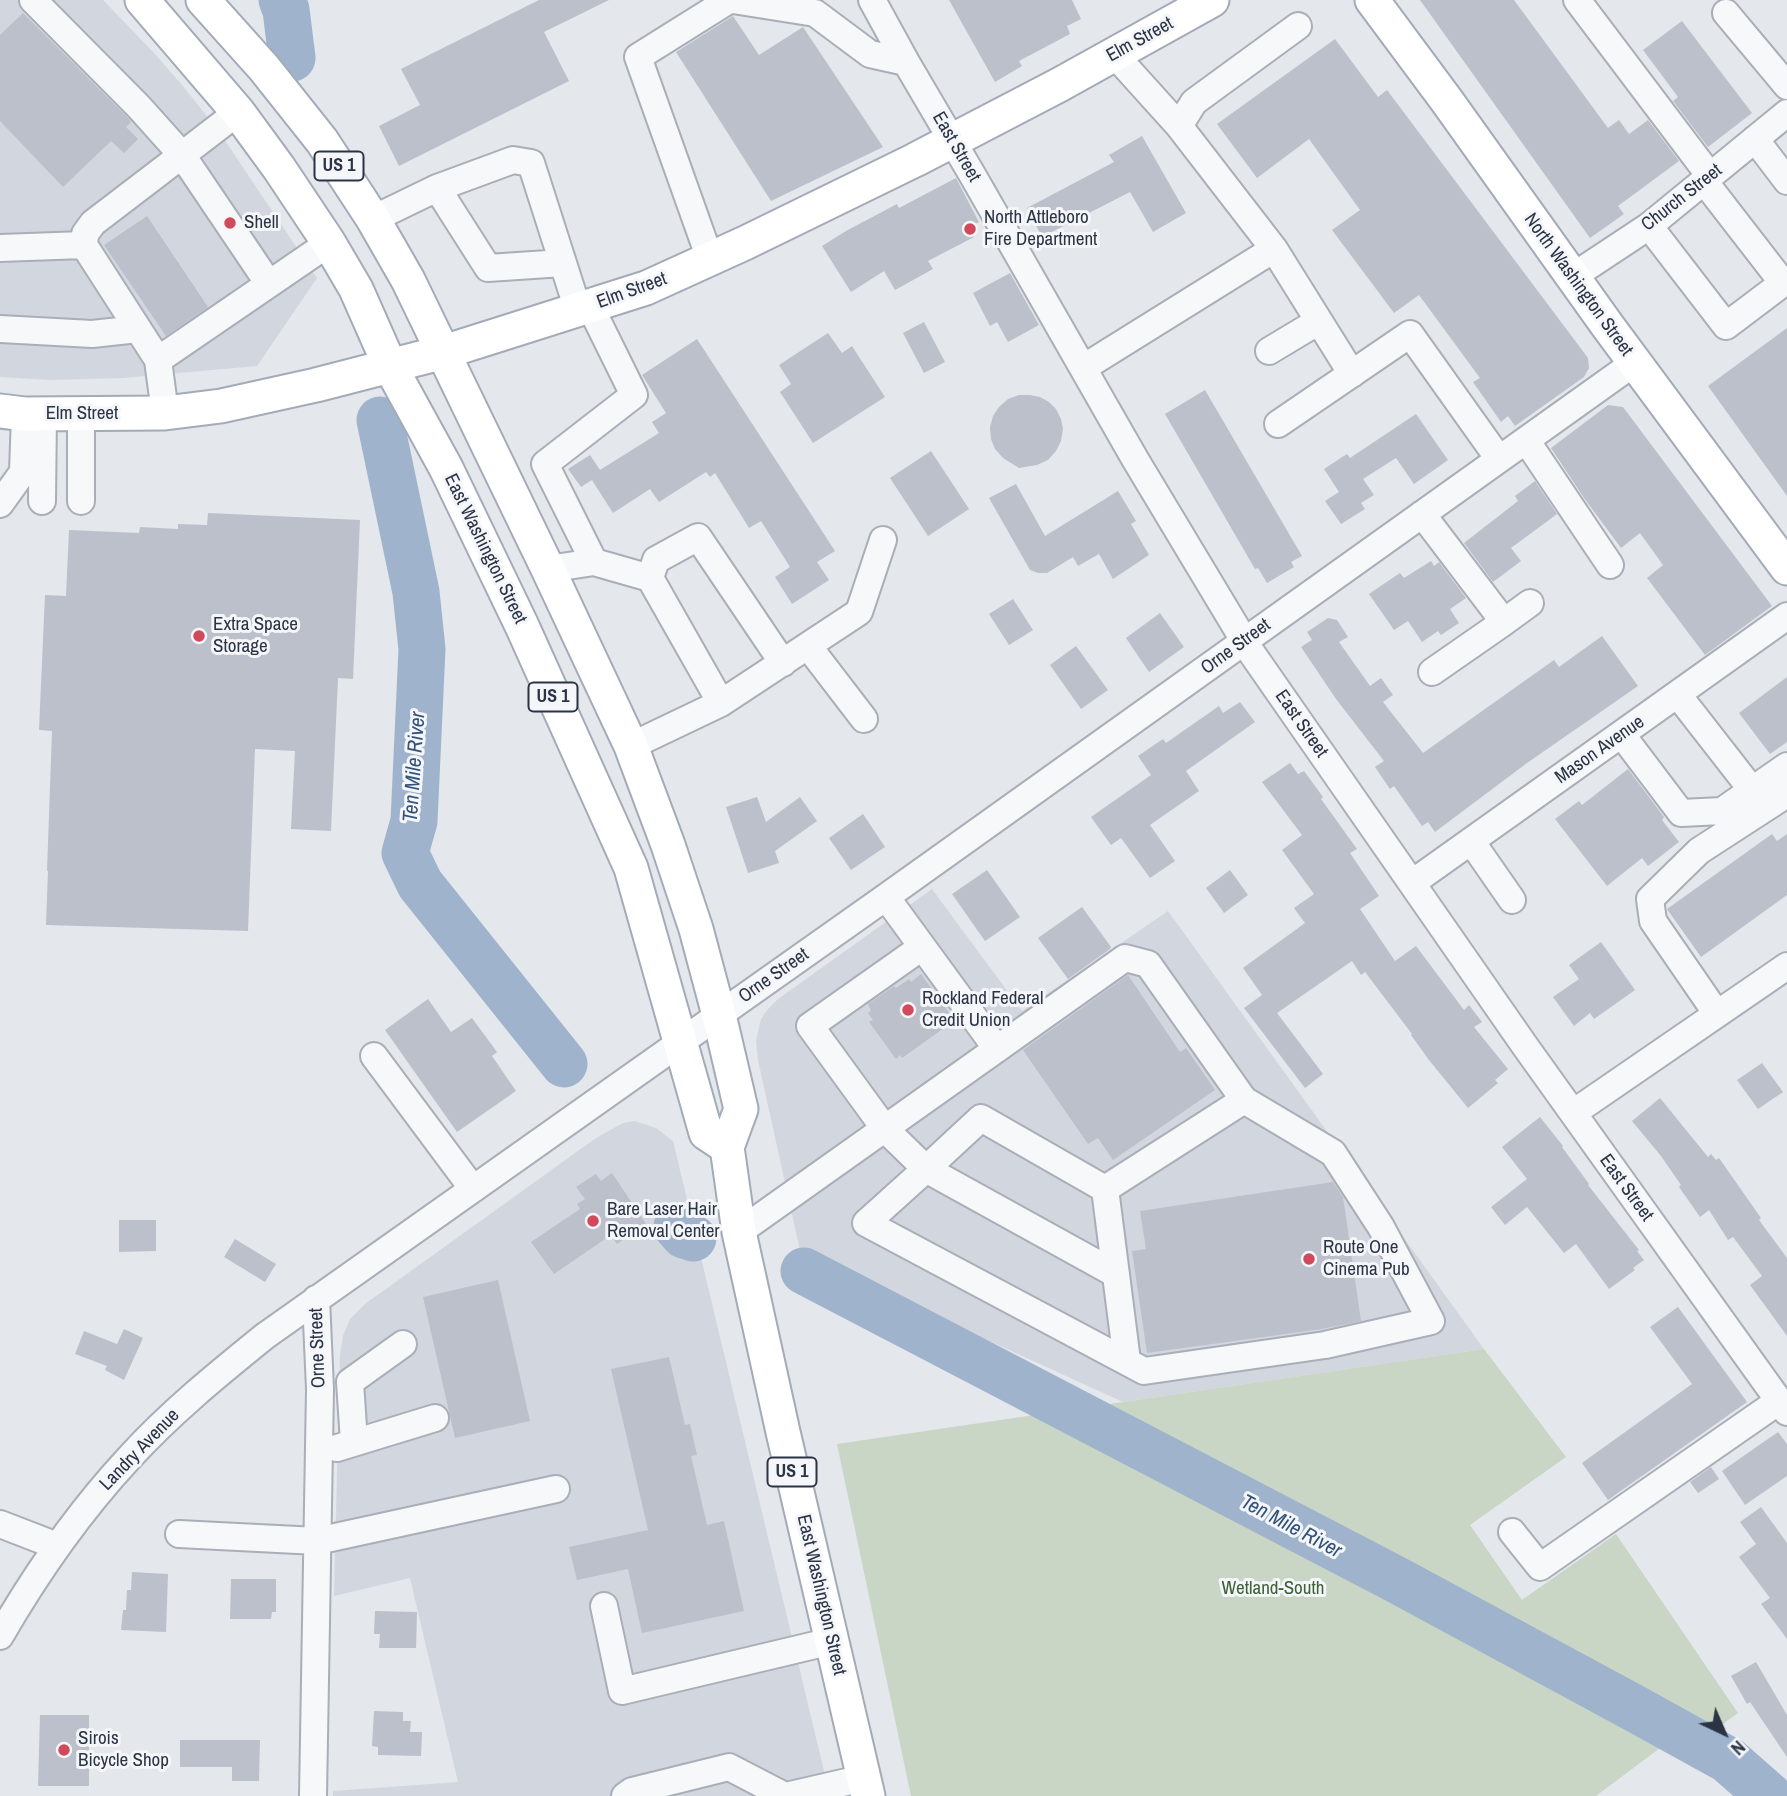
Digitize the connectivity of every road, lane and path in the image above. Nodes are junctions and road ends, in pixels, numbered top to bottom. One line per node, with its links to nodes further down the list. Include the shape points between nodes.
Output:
1 (33, 0): 19 (street)
2 (142, 0): 14 (main road, East Washington Street / US 1)
3 (204, 0): 23 (main road, East Washington Street / US 1, via 309,124)
4 (731, 0): 12 (street, via 815,13 870,54); 29 (street, via 638,57)
5 (872, 0): 12 (street, East Street)
6 (1371, 0): 31 (main road, North Washington Street)
7 (1577, 0): 20 (street)
8 (1199, 3): 11 (main road, Elm Street)
9 (1726, 13): 13 (street)
10 (1298, 26): 16 (street, via 1194,102)
11 (1114, 54): 16 (street); 18 (main road, Elm Street)
12 (906, 62): 18 (street, East Street)
13 (1787, 86)
14 (237, 112): 19 (street); 25 (main road, East Washington Street / US 1)
15 (1787, 113): 17 (street, Church Street)
16 (1179, 126): 28 (street)
17 (1755, 139): 20 (street, Church Street); 21 (street)
18 (953, 140): 29 (main road, Elm Street); 43 (street, East Street)
19 (182, 155): 26 (street, via 93,223); 33 (street)
20 (1707, 179): 24 (street, Church Street); 32 (street)
21 (1787, 181)
22 (437, 188): 23 (street); 30 (street, via 488,268); 30 (street, via 513,160 531,163)
23 (373, 219): 39 (main road, East Washington Street / US 1)
24 (1649, 226): 31 (street, Church Street); 32 (street, via 1726,326)
25 (329, 243): 33 (street); 42 (main road, East Washington Street / US 1, via 356,289)
26 (84, 245): 27 (street); 37 (street)
27 (0, 248)
28 (1274, 249): 35 (street); 43 (street)
29 (710, 259): 34 (main road, Elm Street, via 646,288)
30 (563, 263): 34 (street)
31 (1573, 277): 41 (main road, North Washington Street)
32 (1785, 281)
33 (269, 284): 40 (street)
34 (584, 308): 39 (main road, Elm Street); 56 (street, via 635,395 545,464)
35 (1319, 321): 38 (street); 44 (street)
36 (0, 329): 37 (street, via 92,334)
37 (138, 329): 40 (street)
38 (1269, 351)
39 (444, 352): 42 (main road, Elm Street); 59 (main road, East Washington Street / US 1)
40 (158, 360): 46 (street)
41 (1634, 363): 49 (street, Orne Street); 58 (main road, North Washington Street)
42 (390, 366): 46 (main road, Elm Street, via 221,406); 84 (main road, East Washington Street / US 1, via 446,468 522,626 631,868)
43 (1083, 368): 64 (street, East Street)
44 (1352, 374): 48 (street); 50 (street, via 1410,334)
45 (23, 413): 47 (main road, Elm Street); 51 (street); 53 (street, via 23,472)
46 (166, 413): 47 (main road, Elm Street)
47 (81, 414): 52 (street)
48 (1278, 424)
49 (1526, 440): 50 (street, Orne Street); 57 (street)
50 (1499, 459): 54 (street, Orne Street)
51 (42, 501)
52 (81, 501)
53 (0, 504)
54 (1422, 514): 63 (street); 64 (street, Orne Street)
55 (883, 540): 65 (street, via 859,612)
56 (594, 562): 59 (street); 60 (street)
57 (1610, 565)
58 (1787, 568)
59 (548, 569): 72 (main road, East Washington Street / US 1)
60 (650, 578): 66 (street, via 656,559 698,537); 69 (street)
61 (1530, 603): 63 (street)
62 (1787, 617): 68 (street, Mason Avenue)
63 (1504, 622): 67 (street)
64 (1245, 640): 77 (street, East Street); 78 (street, Orne Street)
65 (808, 646): 66 (street); 70 (street)
66 (783, 663): 69 (street)
67 (1432, 672)
68 (1678, 695): 71 (street, Mason Avenue); 74 (street)
69 (720, 703): 72 (street)
70 (864, 719)
71 (1622, 735): 74 (street, via 1681,813 1722,811); 76 (street, Mason Avenue)
72 (631, 746): 83 (main road, East Washington Street / US 1, via 696,929)
73 (1787, 766): 74 (street)
74 (1752, 790)
75 (1787, 794): 82 (street, via 1699,851 1650,899 1653,921)
76 (1471, 841): 77 (street, Mason Avenue); 79 (street)
77 (1412, 883): 88 (street, East Street)
78 (886, 897): 80 (street); 83 (street, Orne Street)
79 (1512, 900)
80 (922, 947): 85 (street); 89 (street, via 810,1026)
81 (1787, 965): 82 (street)
82 (1717, 1014): 88 (street)
83 (719, 1015): 84 (street, Orne Street); 90 (main road, East Washington Street / US 1, via 741,1109)
84 (680, 1042): 90 (main road, East Washington Street / US 1, via 706,1133); 92 (street, Orne Street)
85 (997, 1049): 87 (street, via 1125,958 1148,964); 89 (street)
86 (374, 1056): 92 (street)
87 (1244, 1100): 93 (street); 98 (street, via 1333,1153 1381,1227 1431,1321 1325,1345 1144,1371)
88 (1573, 1113): 99 (street, East Street)
89 (885, 1129): 91 (street); 94 (street)
90 (727, 1147): 94 (main road, East Washington Street / US 1)
91 (926, 1169): 93 (street, via 981,1118); 95 (street); 98 (street, via 866,1223)
92 (473, 1189): 96 (street, Orne Street)
93 (1105, 1189): 95 (street)
94 (738, 1232): 111 (main road, East Washington Street / US 1)
95 (1116, 1274): 98 (street)
96 (317, 1299): 102 (street, Orne Street); 108 (street, Landry Avenue, via 265,1336 171,1416 122,1466)
97 (403, 1344): 101 (street, via 350,1382)
98 (1127, 1361)
99 (1783, 1406): 105 (street, via 1540,1567)
100 (435, 1418): 101 (street)
101 (354, 1442): 102 (street)
102 (319, 1453): 107 (street, Orne Street)
103 (556, 1489): 107 (street)
104 (0, 1524): 108 (street)
105 (1512, 1532)
106 (179, 1534): 107 (street)
107 (317, 1541): 115 (street, Orne Street)
108 (57, 1545): 110 (street, Landry Avenue)
109 (604, 1606): 111 (street, via 622,1691)
110 (0, 1636)
111 (832, 1641): 112 (main road, East Washington Street / US 1)
112 (866, 1787): 114 (street)
113 (628, 1793): 114 (street, via 730,1767)
114 (781, 1794)
115 (313, 1796)

